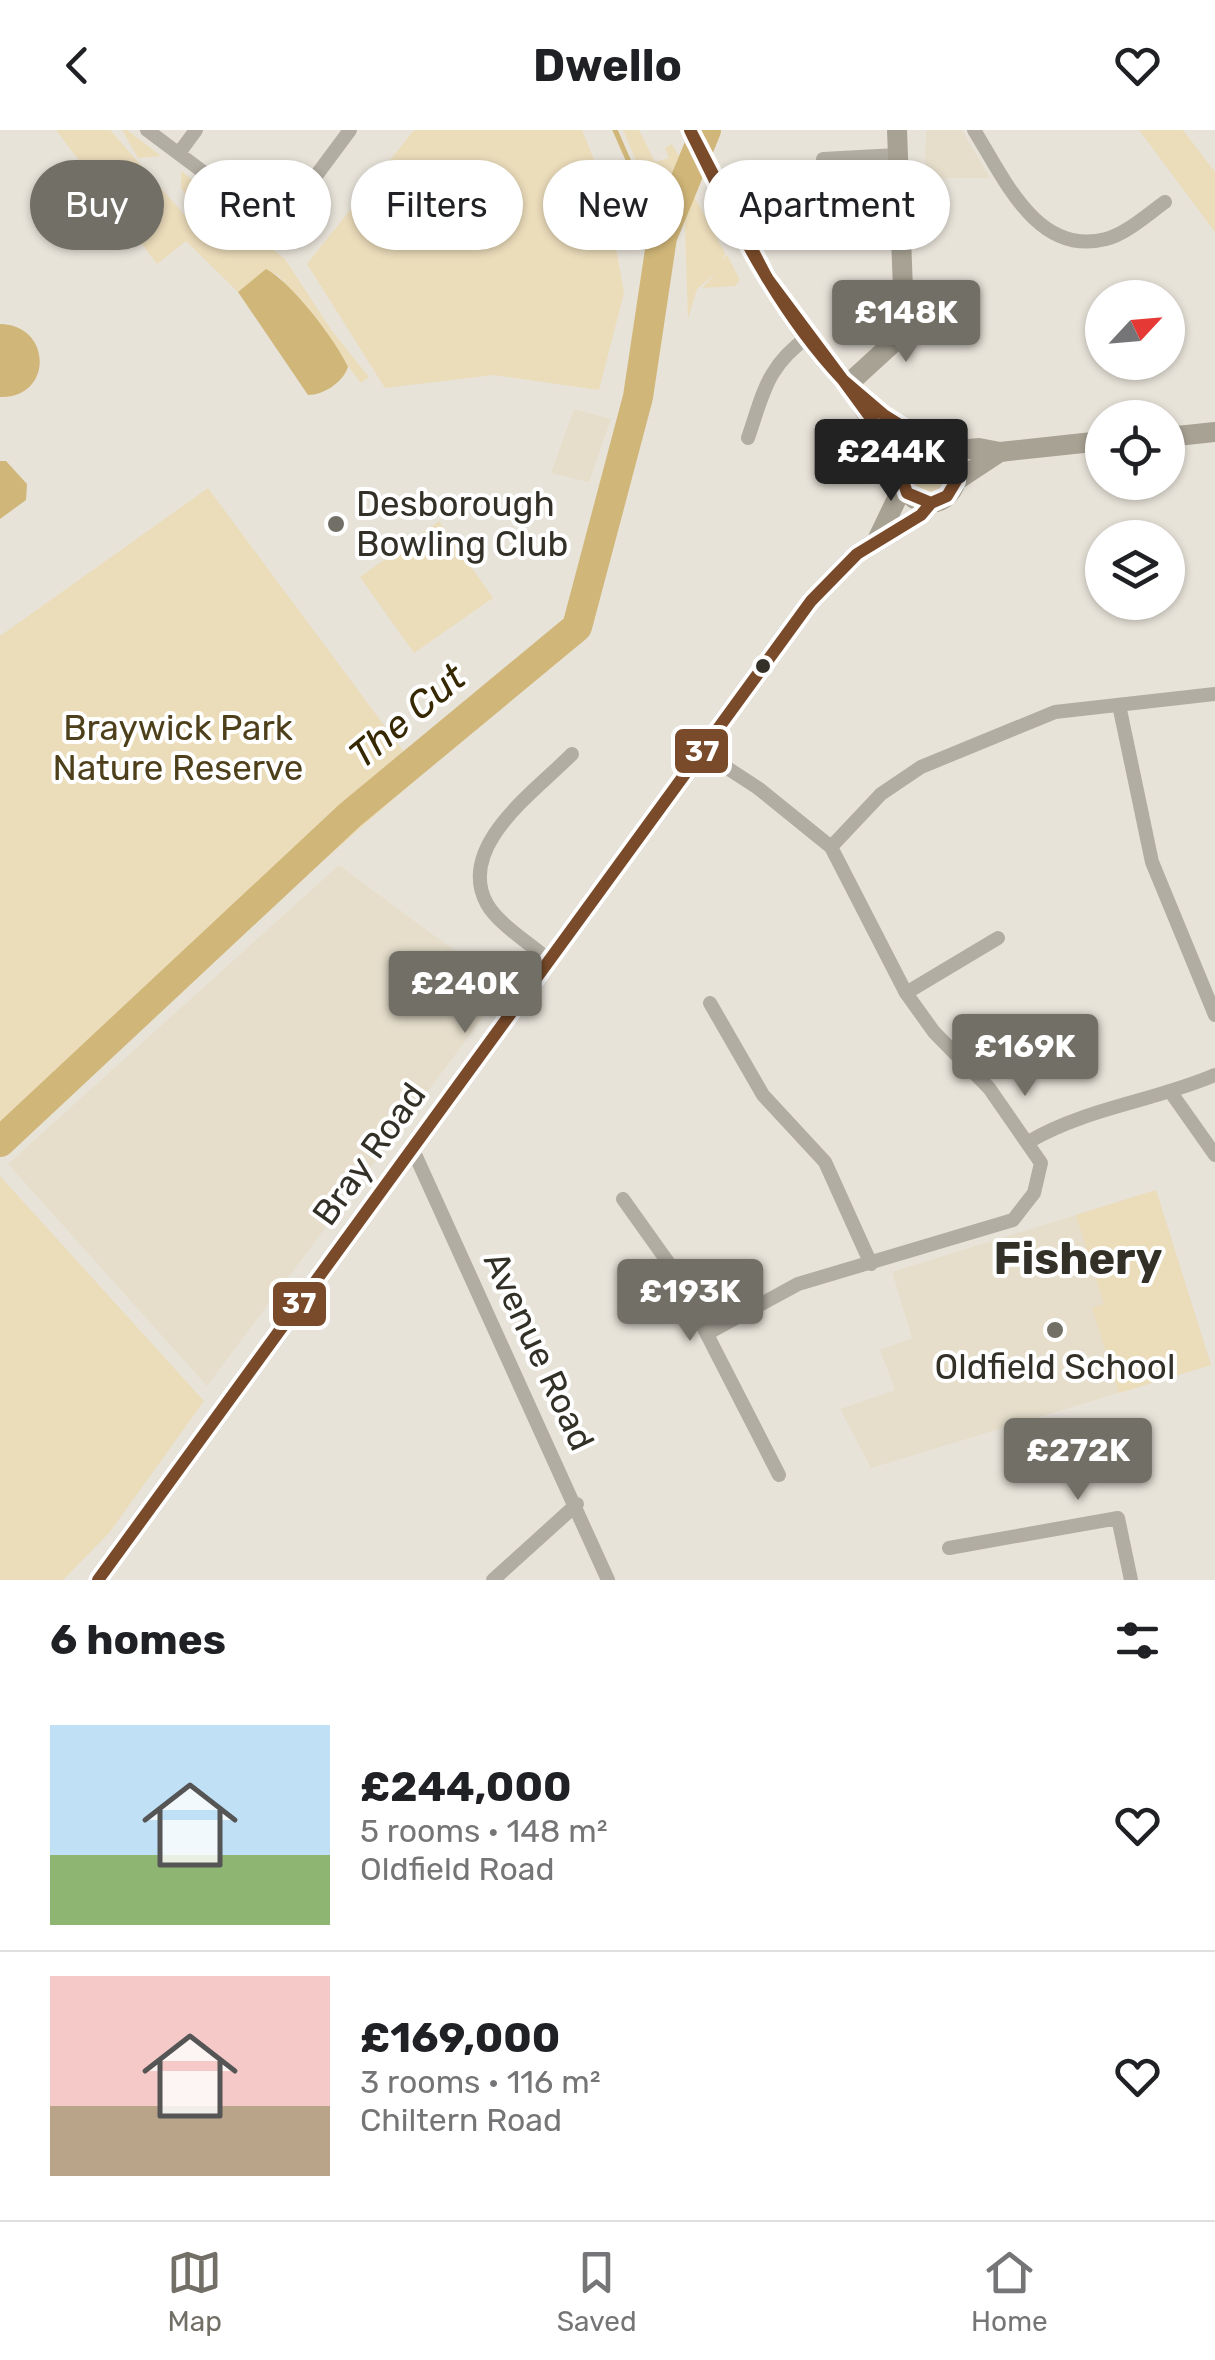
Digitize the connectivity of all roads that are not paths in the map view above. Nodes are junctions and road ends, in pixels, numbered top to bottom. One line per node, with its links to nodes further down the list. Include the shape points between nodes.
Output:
1 (147, 130): 7 (street)
2 (196, 130): 7 (street)
3 (350, 130): 11 (street)
4 (690, 130): 13 (main road, via 767,278)
5 (897, 130): 8 (main road)
6 (974, 130): 12 (street, via 1038,227 1073,242 1108,239)
7 (179, 153): 10 (street)
8 (898, 155): 9 (street); 14 (main road, via 904,316 892,342)
9 (823, 158)
10 (188, 160)
11 (328, 160)
12 (1165, 202)
13 (808, 336): 14 (main road); 17 (street, via 769,374)
14 (847, 385): 19 (main road); 21 (main road)
15 (1215, 432): 16 (main road)
16 (1185, 435)
17 (748, 438)
18 (1085, 443): 20 (main road)
19 (937, 450): 20 (main road); 21 (main road, via 911,456); 22 (main road, via 954,464)
20 (1000, 452): 22 (main road)
21 (903, 478): 23 (main road, via 912,498); 24 (main road)
22 (956, 480): 23 (main road, via 947,496)
23 (930, 503): 24 (main road, Bray Road)
24 (878, 538): 27 (main road, Bray Road, via 811,601)
25 (1215, 694): 26 (street)
26 (1119, 705): 29 (street, via 1054,712 921,767 881,794); 34 (street, via 1152,862)
27 (701, 751): 29 (street); 31 (main road, Bray Road)
28 (572, 754): 31 (street, via 491,837 479,868 489,907)
29 (831, 847): 32 (street)
30 (998, 938): 32 (street)
31 (550, 961): 38 (main road, Bray Road)
32 (906, 993): 37 (street)
33 (710, 1003): 41 (street, via 763,1096 825,1162)
34 (1215, 1015)
35 (1215, 1075): 36 (street)
36 (1172, 1094): 37 (street, via 1058,1125); 39 (street)
37 (1030, 1141): 41 (street, via 1040,1163 1034,1193 1013,1220)
38 (412, 1150): 44 (street, Avenue Road); 46 (main road, Bray Road)
39 (1215, 1155)
40 (623, 1199): 42 (street, via 676,1272)
41 (871, 1264): 42 (street, via 798,1284)
42 (708, 1333): 43 (street)
43 (779, 1475)
44 (577, 1504): 47 (street); 48 (street, Avenue Road)
45 (949, 1548): 49 (street, via 1118,1518)
46 (98, 1580)
47 (494, 1580)
48 (608, 1580)
49 (1131, 1580)

